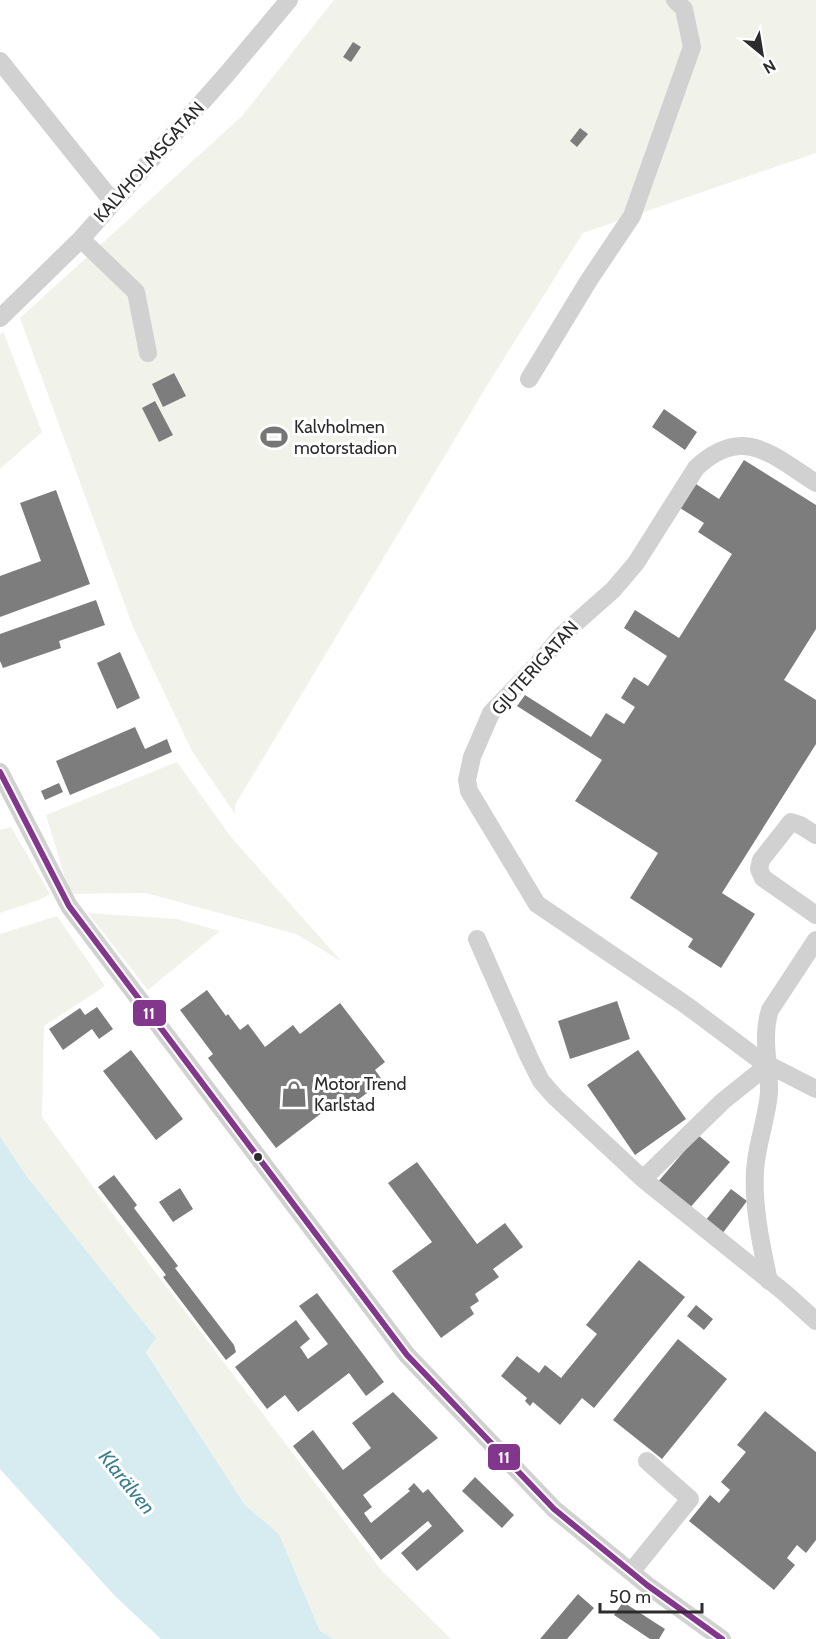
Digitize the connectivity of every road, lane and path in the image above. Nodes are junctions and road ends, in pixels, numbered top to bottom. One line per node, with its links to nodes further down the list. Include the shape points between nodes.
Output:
1 (289, 0): 4 (street, KALVHOLMSGATAN)
2 (675, 0): 8 (street, via 684,9 692,47 632,216)
3 (0, 60): 4 (street)
4 (113, 202): 5 (street, KALVHOLMSGATAN)
5 (81, 239): 6 (street, KALVHOLMSGATAN); 7 (street, via 136,292)
6 (0, 318)
7 (148, 353)
8 (529, 379)
9 (816, 483): 15 (street, GJUTERIGATAN, via 752,447 727,447 709,456 696,468 636,563 613,590 562,635 491,713 472,757 467,780 537,904)
10 (0, 772): 21 (street, via 69,906 407,1354 554,1509)
11 (816, 835): 12 (street, via 791,822 759,866 762,878)
12 (816, 915)
13 (477, 939): 17 (street, via 542,1081)
14 (816, 940): 15 (street, via 770,1010 766,1033)
15 (768, 1065): 16 (street, GJUTERIGATAN); 17 (street, via 723,1101); 18 (street, via 768,1096 755,1162 762,1252)
16 (816, 1089)
17 (643, 1179): 18 (street)
18 (770, 1281): 19 (street)
19 (816, 1321)
20 (646, 1461): 21 (street, via 690,1499)
21 (631, 1572): 22 (street)
22 (722, 1639)

